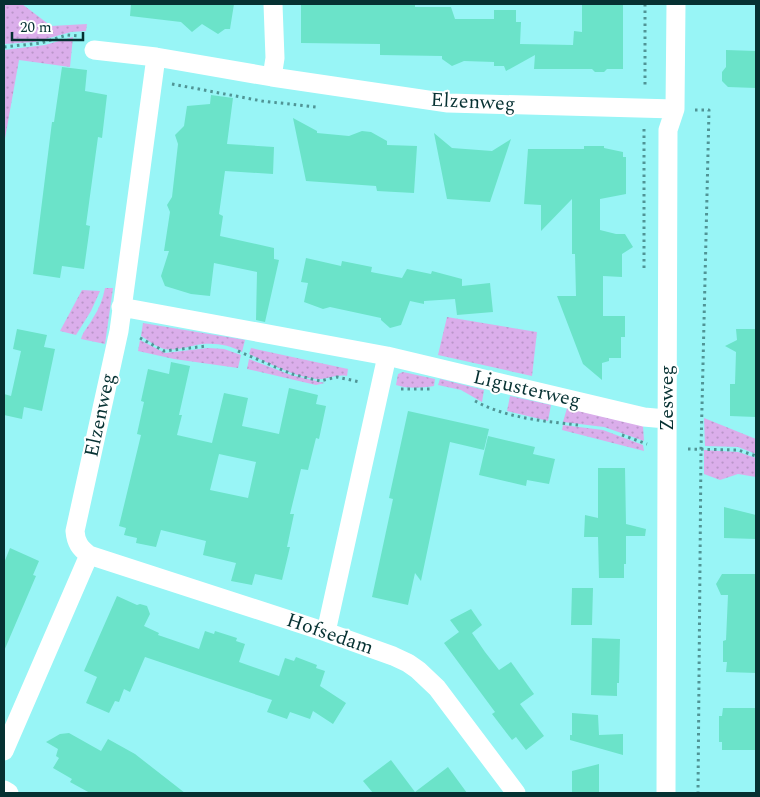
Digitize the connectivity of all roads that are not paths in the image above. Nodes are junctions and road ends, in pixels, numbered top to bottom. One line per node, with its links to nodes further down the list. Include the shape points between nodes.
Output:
1 (273, 4): 5 (street, via 275,58)
2 (676, 4): 6 (street, Zesweg)
3 (94, 50): 4 (street, Elzenweg)
4 (156, 57): 5 (street, Elzenweg); 7 (street, Elzenweg)
5 (272, 78): 6 (street, Elzenweg, via 448,103 643,108)
6 (676, 100): 9 (street, Zesweg, via 668,130)
7 (121, 307): 8 (street, Ligusterweg); 10 (street, Elzenweg, via 119,331 75,531 76,541)
8 (387, 356): 9 (street, Ligusterweg); 11 (street)
9 (666, 419): 16 (street, Zesweg)
10 (89, 555): 11 (street, Hofsedam); 12 (street)
11 (326, 632): 15 (street, Hofsedam, via 393,656 418,670 437,688)
12 (4, 752)
13 (4, 790): 14 (street)
14 (9, 793)
15 (516, 793)
16 (666, 793)

